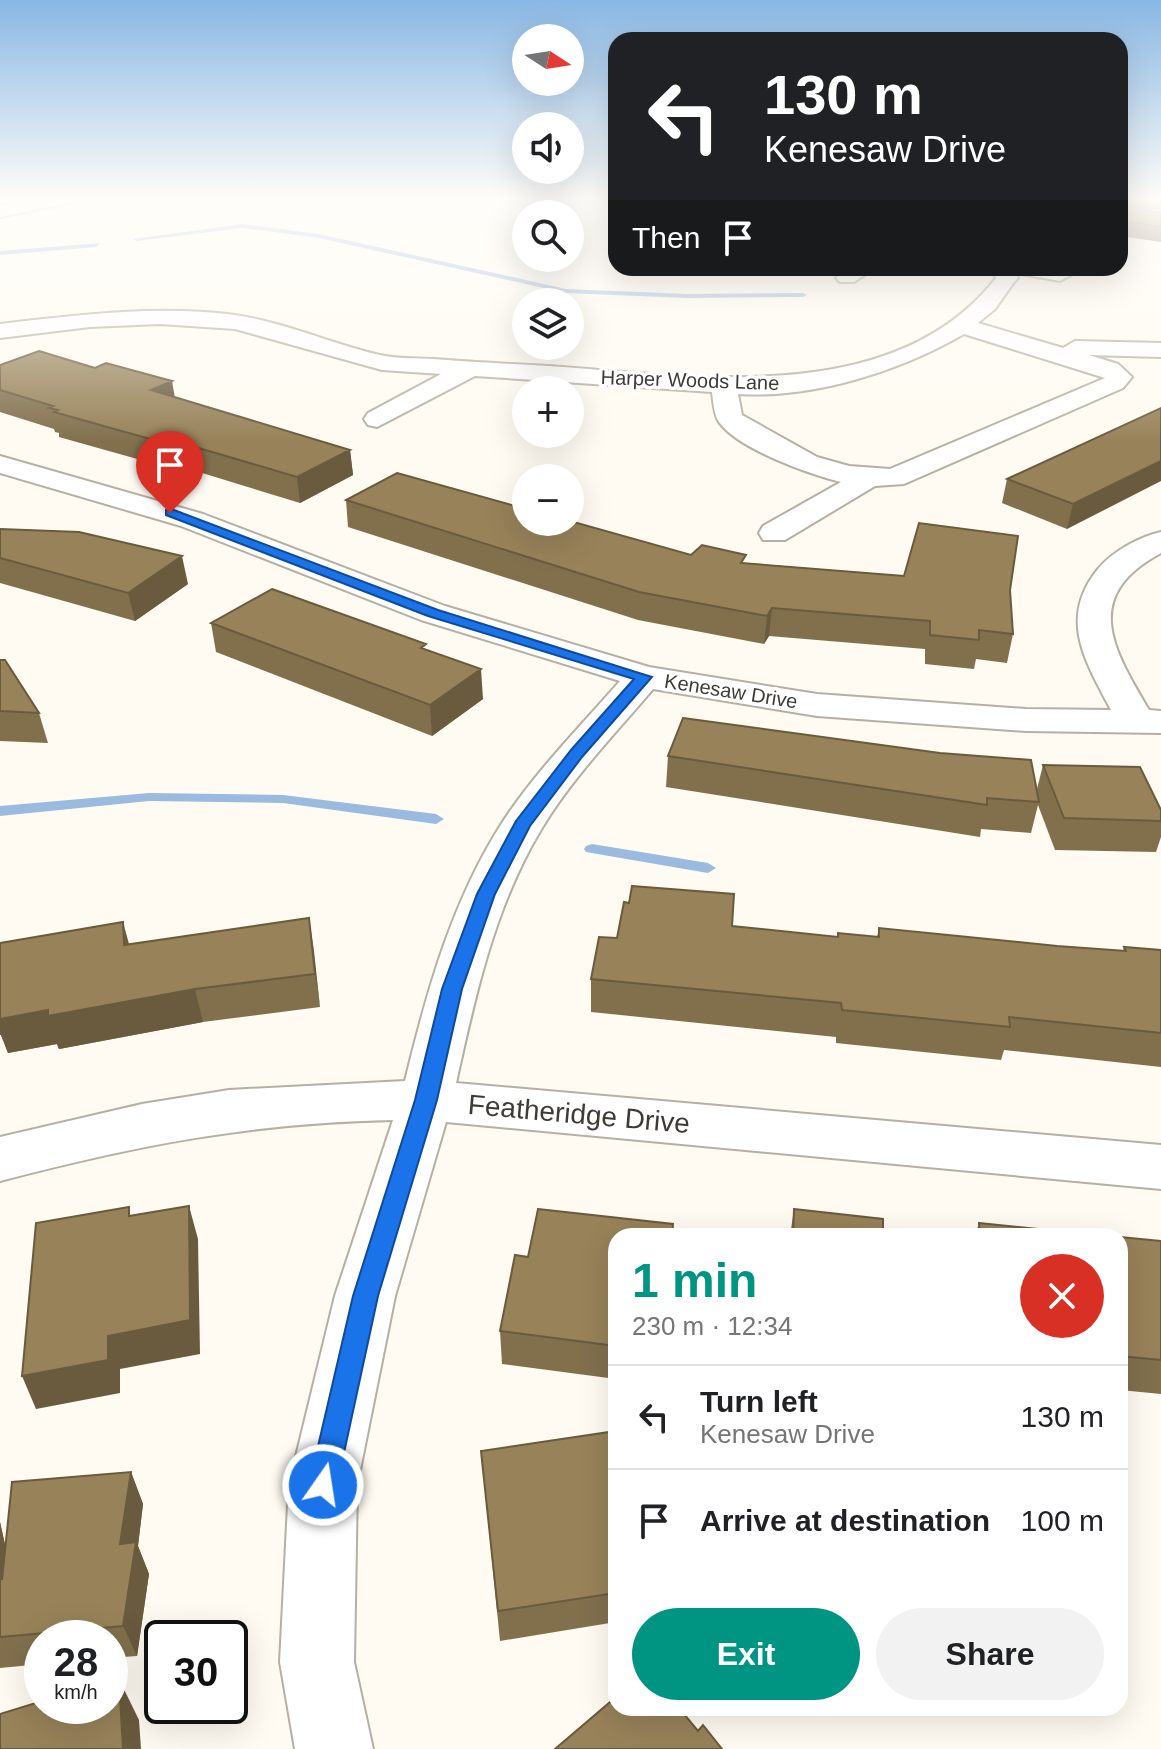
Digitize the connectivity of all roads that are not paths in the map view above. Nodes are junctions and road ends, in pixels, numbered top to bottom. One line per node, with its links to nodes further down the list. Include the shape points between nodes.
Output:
1 (1006, 280): 2 (street, Harper Woods Lane, via 995,300)
2 (962, 326): 4 (street); 7 (street, Harper Woods Lane, via 849,375 800,384)
3 (0, 331): 6 (street, Harper Woods Lane, via 160,317 236,322 382,363)
4 (1037, 347): 5 (street); 10 (street, via 1120,377 894,478)
5 (1161, 350)
6 (470, 369): 7 (street, Harper Woods Lane); 8 (street)
7 (723, 385): 10 (street, via 730,419 772,449)
8 (377, 419)
9 (0, 464): 13 (street, Kenesaw Drive, via 192,520 433,613)
10 (865, 480): 11 (street)
11 (774, 533)
12 (1161, 541): 14 (street, via 1115,568 1099,587 1092,610 1109,672)
13 (644, 677): 14 (street, Kenesaw Drive, via 832,707); 15 (street, via 522,825 486,894 452,989)
14 (1148, 722)
15 (426, 1100): 16 (street, Featheridge Drive, via 326,1101 228,1110); 17 (street, Featheridge Drive); 18 (street, via 365,1296 323,1485 317,1662)
16 (0, 1159)
17 (1161, 1167)
18 (334, 1749)

